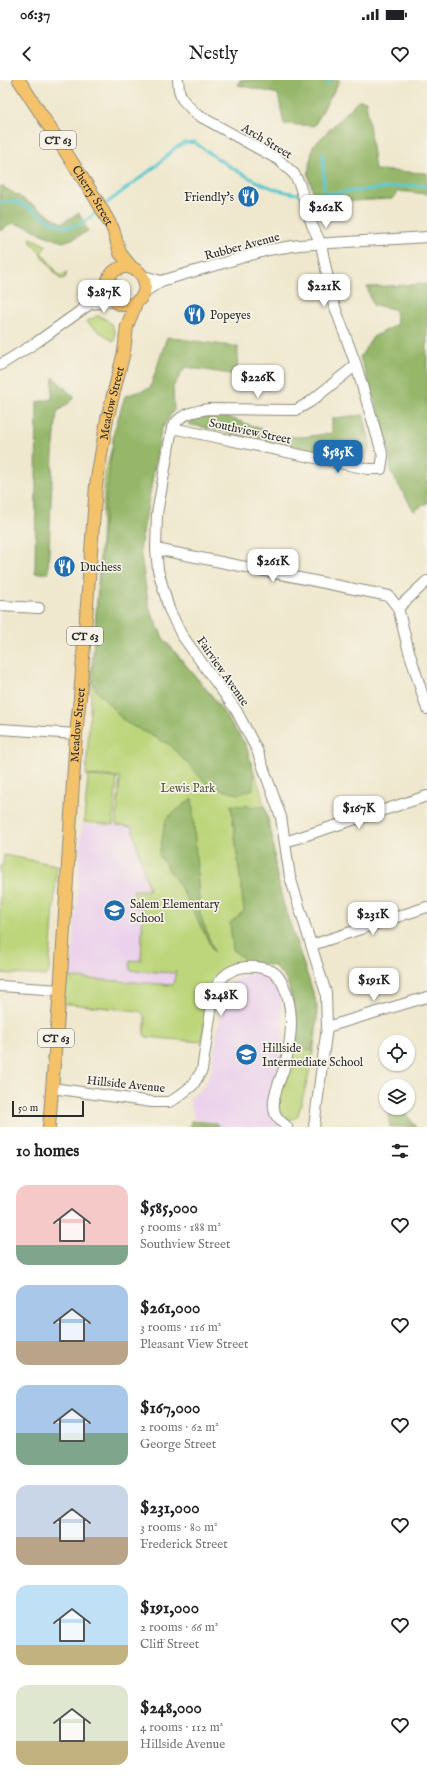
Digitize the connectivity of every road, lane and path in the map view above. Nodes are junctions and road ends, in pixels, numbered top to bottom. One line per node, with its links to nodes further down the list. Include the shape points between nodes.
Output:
1 (19, 80): 5 (main road, Cherry Street / CT 63, via 113,229)
2 (178, 80): 4 (street, Arch Street, via 180,94 190,110 214,126 279,160 291,170 299,183 312,225)
3 (427, 237): 4 (street, Rubber Avenue)
4 (321, 244): 8 (street, Rubber Avenue, via 268,250); 15 (street, Arch Street, via 332,299)
5 (120, 253): 6 (main road); 7 (main road, Cherry Street / CT 63)
6 (115, 272): 7 (main road, via 123,268); 9 (main road)
7 (136, 272): 8 (street); 10 (main road, CT 63, via 144,283)
8 (161, 281): 10 (street, Rubber Avenue)
9 (108, 282): 11 (main road, CT 63, via 108,293); 12 (street)
10 (140, 297): 11 (main road, via 132,304); 13 (main road, Meadow Street / CT 63)
11 (117, 303): 12 (street); 13 (main road, Meadow Street / CT 63)
12 (90, 304): 14 (street)
13 (127, 326): 24 (main road, Meadow Street / CT 63, via 124,352 107,419 96,485)
14 (0, 365)
15 (356, 365): 16 (street, via 296,410 209,409 197,411 175,422); 16 (street, Southview Street, via 383,456 381,469 368,469)
16 (172, 428): 17 (street, Fairview Avenue, via 157,514)
17 (156, 549): 21 (street, via 389,596); 26 (street, Fairview Avenue, via 158,570 169,609 181,634 236,710 257,750 281,817)
18 (427, 581): 21 (street)
19 (0, 606): 20 (street)
20 (39, 608)
21 (398, 608): 22 (street)
22 (427, 709)
23 (0, 729): 24 (street)
24 (76, 734): 30 (main road, Meadow Street / CT 63)
25 (427, 796): 26 (street)
26 (285, 842): 28 (street, Fairview Avenue, via 290,878)
27 (427, 907): 28 (street)
28 (312, 945): 32 (street, Fairview Avenue, via 326,993)
29 (0, 986): 30 (street)
30 (60, 990): 33 (main road, Meadow Street / CT 63)
31 (427, 998): 32 (street)
32 (327, 1027): 36 (street, Fairview Avenue)
33 (52, 1088): 34 (main road, Meadow Street / CT 63); 35 (street, Hillside Avenue, via 152,1102 169,1102 182,1095 193,1085 202,1070 213,996 219,980 239,968 263,968 276,974 290,1008 290,1040 275,1105 278,1118)
34 (49, 1127)
35 (287, 1127)
36 (314, 1127)

